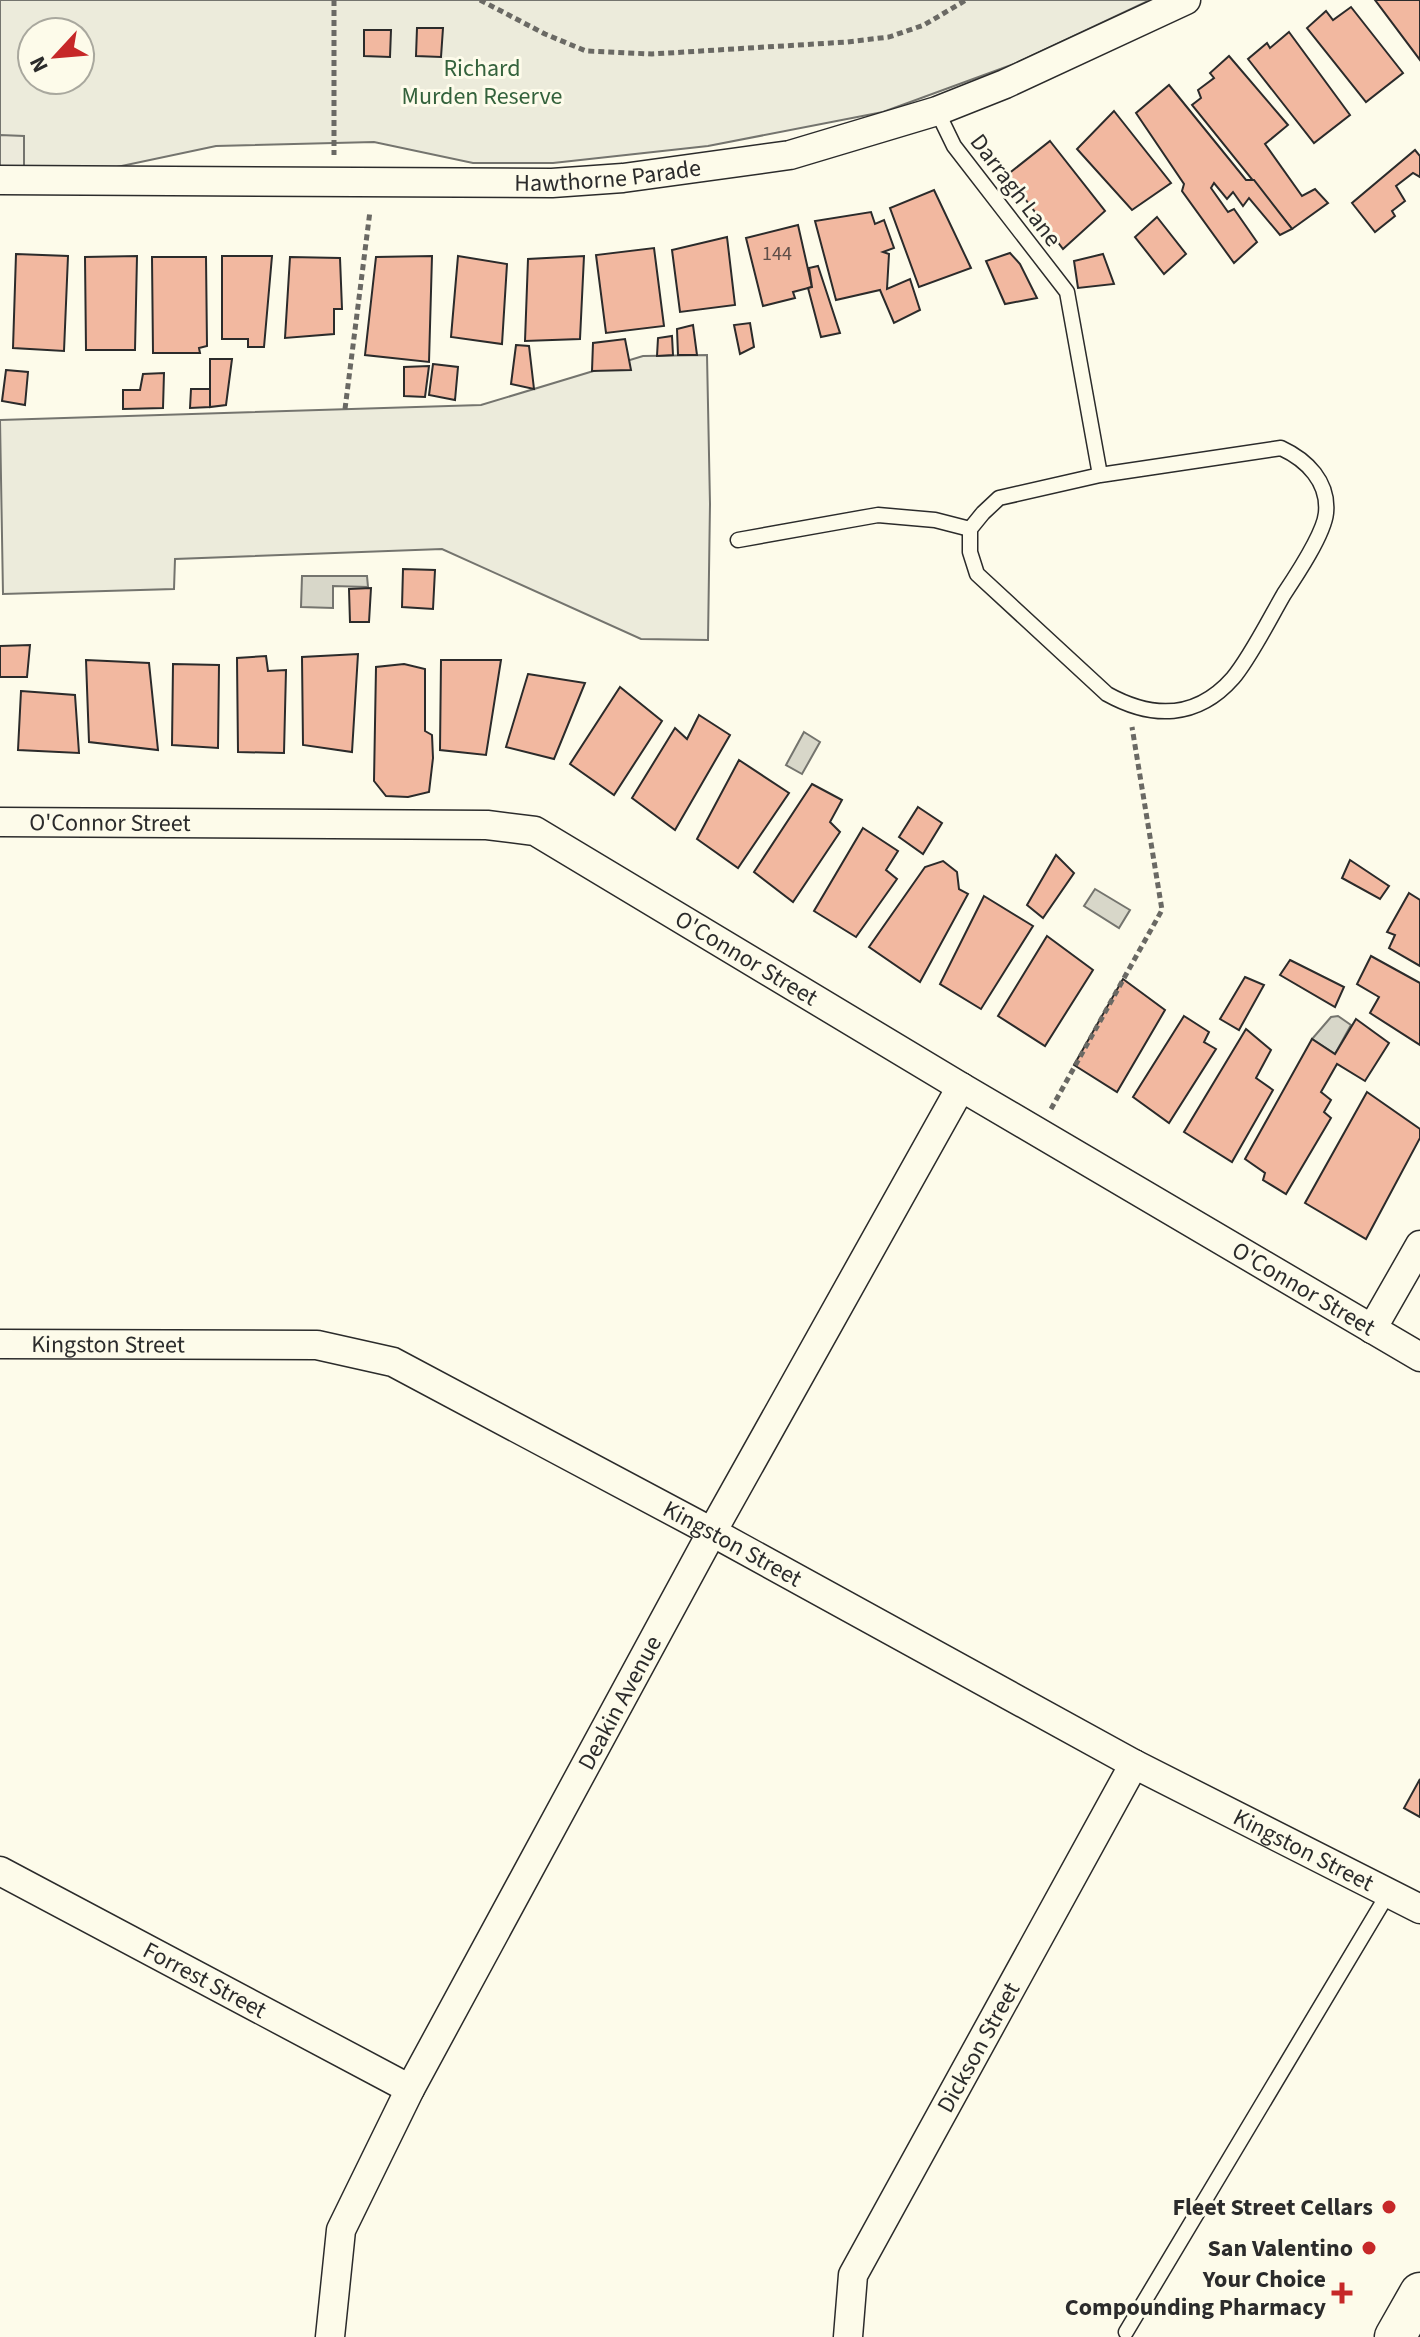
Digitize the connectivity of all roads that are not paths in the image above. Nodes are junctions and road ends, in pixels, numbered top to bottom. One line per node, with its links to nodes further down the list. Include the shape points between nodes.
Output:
1 (1186, 0): 2 (street, Hawthorne Parade)
2 (937, 111): 3 (street, Hawthorne Parade, via 790,155 637,177 374,184); 4 (lane, Darragh Lane, via 954,146 1067,292)
3 (0, 180)
4 (1100, 475): 5 (lane, via 999,498); 5 (lane, via 1281,448 1300,457 1316,474 1326,515 1307,557 1234,677 1205,701 1174,713 1129,706 1107,694 977,574)
5 (970, 529): 6 (lane, via 878,515)
6 (738, 540)
7 (0, 822): 8 (street, O'Connor Street, via 487,825 535,831)
8 (961, 1087): 10 (street, O'Connor Street); 13 (street, Deakin Avenue)
9 (1420, 1245): 10 (street)
10 (1372, 1329): 12 (street, O'Connor Street)
11 (0, 1344): 13 (street, Kingston Street, via 317,1345 393,1362)
12 (1420, 1357)
13 (712, 1532): 14 (street, Kingston Street); 18 (street, Deakin Avenue)
14 (1134, 1764): 16 (street, Kingston Street); 22 (street, Dickson Street, via 853,2275)
15 (0, 1871): 18 (street, Forrest Street)
16 (1389, 1892): 17 (street, Kingston Street); 20 (lane)
17 (1420, 1909)
18 (410, 2089): 21 (street, Deakin Avenue, via 341,2230)
19 (1420, 2293): 23 (main road)
20 (1126, 2332)
21 (330, 2337)
22 (848, 2337)
23 (1395, 2337)

